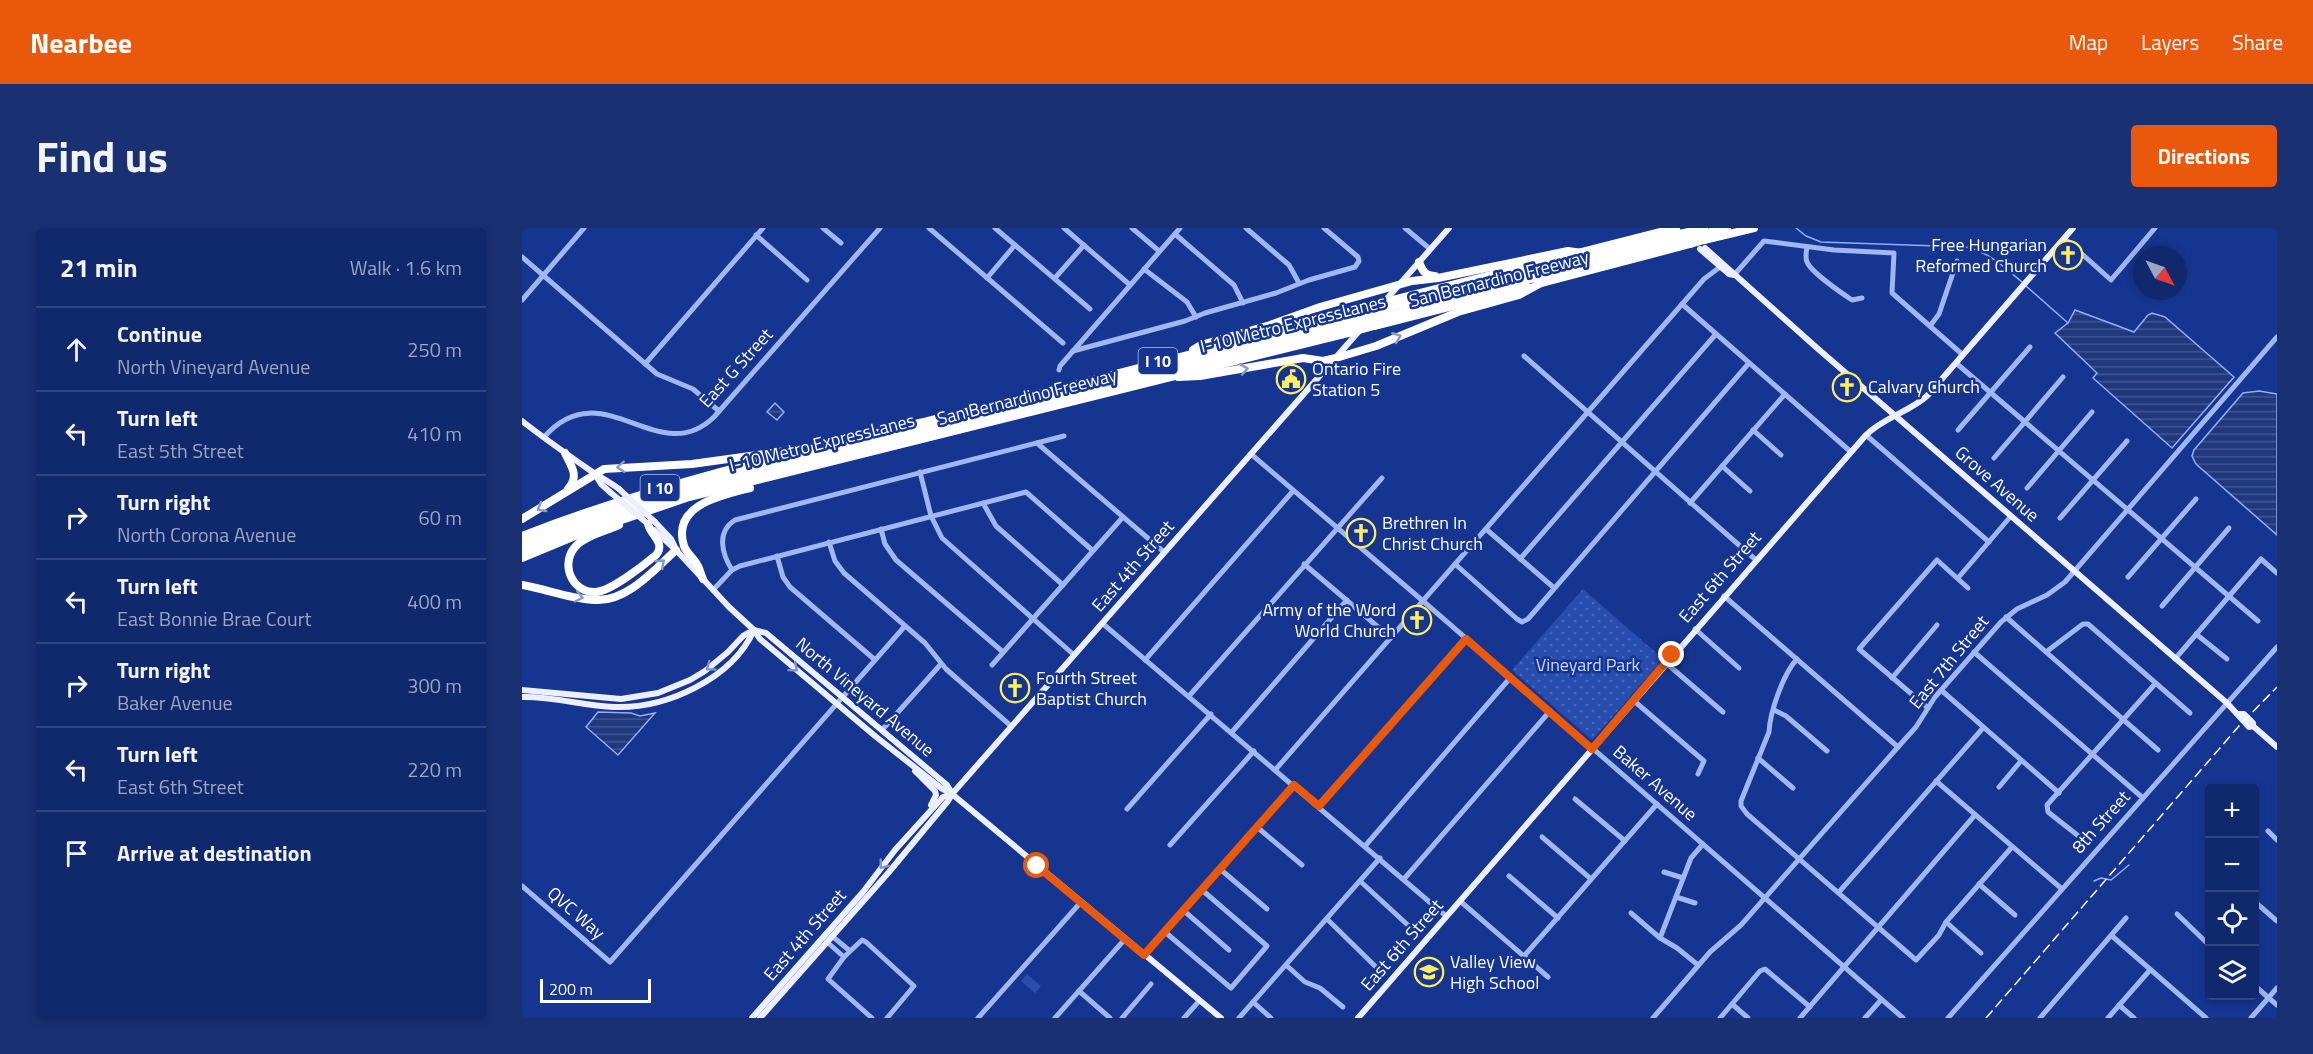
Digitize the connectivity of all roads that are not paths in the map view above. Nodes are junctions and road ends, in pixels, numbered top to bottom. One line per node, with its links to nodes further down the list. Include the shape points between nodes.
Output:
1 (584, 228): 38 (street)
2 (763, 228): 21 (street)
3 (823, 228): 24 (street)
4 (880, 228): 70 (street, East G Street)
5 (929, 228): 39 (street)
6 (995, 228): 25 (street)
7 (1064, 228): 26 (street)
8 (1132, 228): 29 (street)
9 (1180, 228): 19 (street)
10 (1246, 228): 42 (street, via 1289,265)
11 (1324, 228): 42 (street, via 1358,257 1358,264)
12 (1406, 228): 28 (street)
13 (1449, 228): 28 (main road, East 4th Street)
14 (1704, 228): 23 (highway, I-10 Metro ExpressLanes)
15 (1727, 228): 23 (highway, I-10 Metro ExpressLanes)
16 (1754, 228): 23 (highway, San Bernardino Freeway / I 10)
17 (2073, 228): 22 (main road, East 6th Street)
18 (2156, 228): 22 (street, via 2111,280)
19 (1175, 234): 29 (street); 48 (street, via 1234,285)
20 (1681, 235): 23 (highway, San Bernardino Freeway / I 10, bridge); 23 (highway, I-10 Metro ExpressLanes, bridge); 30 (highway, San Bernardino Freeway / I 10); 43 (highway, San Bernardino Freeway / I 10); 121 (highway, I-10 Metro ExpressLanes, bridge, via 695,484); 124 (highway, I-10 Metro ExpressLanes, bridge, via 1355,325 693,490 622,512)
21 (756, 236): 41 (street); 64 (street)
22 (2064, 238): 59 (main road, East 6th Street)
23 (1700, 241): 34 (main road, Grove Avenue); 37 (main road, Grove Avenue)
24 (841, 243)
25 (1015, 245): 39 (street); 40 (street)
26 (1084, 245): 40 (street); 44 (street)
27 (1807, 247): 37 (street, via 1764,241); 46 (street, via 1809,266 1852,300); 52 (street, via 1894,253 1892,293)
28 (1430, 249): 33 (main road, East 4th Street)
29 (1159, 251): 35 (street)
30 (1582, 253): 36 (highway, via 1568,251); 58 (highway, San Bernardino Freeway / I 10, bridge)
31 (522, 257): 38 (street)
32 (1957, 261): 52 (street, via 1939,314)
33 (1419, 262): 36 (highway, via 1429,275); 45 (main road, East 4th Street)
34 (1717, 264): 37 (main road, Grove Avenue); 49 (street)
35 (1144, 269): 44 (street); 51 (street, via 1187,302)
36 (1448, 274): 45 (highway)
37 (1734, 275): 73 (main road, Grove Avenue)
38 (544, 276): 47 (street); 64 (street)
39 (987, 278): 55 (street)
40 (1055, 278): 50 (street)
41 (807, 280)
42 (1299, 283): 48 (street)
43 (1541, 283): 61 (highway, one-way to 43, via 1458,312 1519,295); 66 (highway, San Bernardino Freeway / I 10, bridge)
44 (1130, 285): 57 (street)
45 (1398, 285): 58 (highway, via 1201,345); 61 (main road, East 4th Street)
46 (1862, 298)
47 (522, 300)
48 (1243, 303): 51 (street)
49 (1682, 304): 53 (street); 72 (street)
50 (1090, 309)
51 (1196, 317): 57 (street)
52 (1930, 326): 59 (street)
53 (1716, 334): 62 (street); 83 (street)
54 (2277, 336): 106 (street, East 7th Street)
55 (1063, 343)
56 (2030, 347): 68 (street)
57 (1073, 351): 65 (street)
58 (1187, 354): 85 (highway, San Bernardino Freeway / I 10)
59 (1963, 355): 63 (main road, East 6th Street)
60 (1524, 356): 72 (street)
61 (1336, 358): 66 (highway, one-way to 61, via 1189,378 1303,358); 88 (main road, East 4th Street)
62 (1749, 363): 69 (street); 93 (street)
63 (1956, 363): 68 (street); 73 (main road, East 6th Street, via 1926,397)
64 (645, 364): 70 (street, via 664,378 693,389)
65 (1059, 370)
66 (1172, 376): 92 (highway, San Bernardino Freeway / I 10)
67 (2063, 377): 75 (street)
68 (1991, 392): 75 (street); 77 (street)
69 (1785, 394): 76 (street); 86 (street)
70 (718, 411): 80 (street, East G Street, via 695,432 679,435 663,434 616,417 584,414 561,422)
71 (2092, 412): 84 (street)
72 (1587, 413): 83 (street); 116 (street)
73 (1895, 415): 78 (main road, East 6th Street); 108 (main road, Grove Avenue)
74 (522, 421): 80 (main road, North Vineyard Avenue)
75 (2025, 422): 84 (street); 90 (street)
76 (1753, 430): 89 (street); 91 (street)
77 (1958, 430)
78 (1866, 435): 86 (main road, East 6th Street); 120 (street)
79 (1064, 436): 82 (street)
80 (544, 438): 87 (main road, North Vineyard Avenue)
81 (2127, 441): 97 (street)
82 (1037, 443): 94 (street); 109 (street)
83 (1621, 443): 93 (street); 128 (street)
84 (2060, 450): 97 (street); 98 (street)
85 (801, 451): 95 (highway, one-way to 95, via 790,449 692,464 612,467); 117 (highway, San Bernardino Freeway / I 10, via 648,492)
86 (1851, 452): 129 (main road, East 6th Street)
87 (565, 453): 95 (main road, North Vineyard Avenue); 101 (highway, via 575,476)
88 (1251, 454): 99 (street, Baker Avenue); 125 (main road, East 4th Street)
89 (1781, 455)
90 (1994, 458)
91 (1722, 466): 100 (street); 104 (street)
92 (799, 471): 105 (highway, San Bernardino Freeway / I 10); 138 (highway, via 711,499 691,512 683,528 683,542)
93 (1655, 471): 104 (street); 141 (street)
94 (920, 472): 107 (street); 133 (street, via 735,520 726,527 722,546)
95 (595, 474): 101 (highway); 112 (main road, North Vineyard Avenue, bridge, via 610,492); 112 (main road, North Vineyard Avenue, bridge, via 619,489)
96 (1382, 478): 113 (street)
97 (2094, 480): 106 (street); 110 (street)
98 (2027, 488)
99 (1293, 491): 113 (street, Baker Avenue); 169 (street)
100 (1750, 491)
101 (561, 496): 111 (highway, one-way to 111)
102 (2196, 499): 118 (street)
103 (982, 503): 107 (street); 123 (street, via 1026,492); 140 (street, via 996,526)
104 (1690, 503): 129 (street)
105 (650, 509): 112 (highway, via 576,545 568,563 574,583 586,590 602,590 652,558 660,546 650,531); 127 (highway, San Bernardino Freeway / I 10)
106 (2128, 509): 118 (street); 134 (street, East 7th Street)
107 (931, 516): 115 (street); 150 (street, via 948,545)
108 (2011, 516): 120 (street); 134 (main road, Grove Avenue)
109 (1123, 517): 123 (street); 125 (street)
110 (2060, 518)
111 (522, 519)
112 (651, 523): 122 (main road, North Vineyard Avenue, via 671,539)
113 (1337, 527): 130 (street); 147 (street, Baker Avenue)
114 (2229, 528): 132 (street)
115 (881, 529): 119 (street); 161 (street, via 896,560)
116 (1486, 529): 128 (street); 131 (street)
117 (522, 536)
118 (2162, 538): 132 (street); 136 (street)
119 (829, 542): 126 (street); 154 (street, via 844,573)
120 (1989, 542): 137 (street)
121 (522, 544)
122 (676, 550): 138 (main road, North Vineyard Avenue); 139 (highway, one-way to 122, via 589,600 606,599 628,590)
123 (1092, 550): 140 (street)
124 (522, 551)
125 (1164, 552): 152 (main road, East 4th Street)
126 (777, 556): 133 (street); 165 (street, via 790,587)
127 (522, 558)
128 (1520, 559): 141 (street)
129 (1756, 560): 144 (main road, East 6th Street)
130 (1304, 564): 146 (street); 179 (street)
131 (1455, 564): 141 (street, via 1522,622); 147 (street)
132 (2195, 567): 145 (street); 148 (street)
133 (732, 570): 143 (street)
134 (2074, 571): 149 (street, East 7th Street, via 2056,590); 167 (main road, Grove Avenue)
135 (2277, 573): 145 (street, via 2261,559)
136 (2128, 577)
137 (1958, 578): 142 (street); 175 (street, via 1937,560 1859,649)
138 (703, 579): 143 (main road, North Vineyard Avenue)
139 (522, 585)
140 (1063, 585): 150 (street)
141 (1553, 587)
142 (1968, 588)
143 (713, 590): 156 (main road, North Vineyard Avenue)
144 (1724, 596): 155 (main road, East 6th Street); 166 (street)
145 (2228, 596): 151 (street); 157 (street)
146 (1347, 600): 158 (street); 195 (street)
147 (1423, 600): 158 (street); 159 (street, Baker Avenue)
148 (2162, 606)
149 (2006, 617): 162 (street, East 7th Street); 163 (street)
150 (1033, 619): 161 (street); 164 (street)
151 (2258, 621)
152 (1102, 623): 164 (main road, East 4th Street); 169 (street)
153 (1937, 625): 175 (street)
154 (905, 626): 165 (street); 171 (street)
155 (1695, 629): 170 (main road, East 6th Street); 173 (street)
156 (754, 630): 177 (main road, one-way to 177, via 705,671 658,693 621,699); 180 (main road, via 749,642 722,669 697,686 668,698 614,707); 181 (main road, North Vineyard Avenue, via 766,633); 183 (main road, North Vineyard Avenue, one-way to 183)
157 (2196, 634): 167 (street); 168 (street)
158 (1391, 638): 208 (street)
159 (1466, 639): 174 (street, Baker Avenue); 219 (street)
160 (2277, 647): 184 (street, 8th Street)
161 (1003, 652): 172 (street)
162 (1974, 652): 178 (street, East 7th Street); 204 (street)
163 (2046, 652): 176 (street, via 2088,624); 191 (street)
164 (1074, 655): 192 (main road, East 4th Street)
165 (874, 659): 181 (street)
166 (1797, 659): 186 (street, via 1790,666); 197 (street)
167 (2175, 659): 184 (main road, Grove Avenue)
168 (2227, 659)
169 (1144, 660): 179 (street)
170 (1666, 663): 182 (main road, East 6th Street); 188 (street)
171 (941, 664): 192 (street); 194 (street)
172 (992, 666)
173 (1739, 668)
174 (1510, 678): 187 (street, Baker Avenue); 231 (street)
175 (1892, 678): 185 (street)
176 (2155, 684): 190 (street); 191 (street)
177 (522, 690)
178 (1941, 690): 185 (street, East 7th Street); 193 (street)
179 (1189, 696): 189 (street)
180 (522, 697)
181 (842, 697): 183 (street); 194 (main road, North Vineyard Avenue)
182 (1633, 700): 199 (main road, East 6th Street); 209 (street, via 1704,761)
183 (836, 703): 196 (main road, North Vineyard Avenue); 244 (street, QVC Way, via 610,962)
184 (2227, 703): 198 (main road, Grove Avenue); 216 (street, 8th Street)
185 (1928, 708): 197 (street, East 7th Street)
186 (1774, 710): 202 (street); 205 (street)
187 (1550, 711): 199 (street, Baker Avenue); 240 (street)
188 (1722, 712)
189 (1210, 714): 195 (street); 220 (street)
190 (2190, 714)
191 (2124, 720): 200 (street); 204 (street)
192 (1011, 726): 215 (main road, East 4th Street)
193 (1983, 728): 206 (street); 210 (street)
194 (882, 730): 203 (main road, North Vineyard Avenue)
195 (1232, 732): 201 (street)
196 (876, 736): 203 (main road); 207 (main road, North Vineyard Avenue)
197 (1898, 747): 234 (street, East 7th Street)
198 (2277, 747)
199 (1592, 749): 218 (street, Baker Avenue); 250 (main road, East 6th Street)
200 (2158, 750)
201 (1254, 751): 208 (street); 229 (street)
202 (1827, 751)
203 (910, 753): 215 (main road, North Vineyard Avenue)
204 (2092, 755): 214 (street); 216 (street)
205 (1758, 758): 213 (street); 234 (street, via 1740,806)
206 (2021, 761): 212 (street); 214 (street)
207 (913, 765): 215 (main road, North Vineyard Avenue); 230 (main road, via 936,795)
208 (1276, 769): 211 (street)
209 (1698, 774)
210 (1936, 782): 221 (street); 247 (street)
211 (1294, 785): 219 (street); 222 (street)
212 (1999, 787)
213 (1793, 788)
214 (2059, 793): 225 (street, via 2046,809)
215 (952, 794): 230 (main road, East 4th Street, via 943,797); 251 (main road, North Vineyard Avenue); 268 (main road, East 4th Street)
216 (2143, 798): 245 (street, 8th Street)
217 (1575, 799): 227 (street)
218 (1657, 804): 227 (street); 228 (street, Baker Avenue)
219 (1319, 806): 231 (street)
220 (1127, 809)
221 (1975, 815): 232 (street); 265 (street)
222 (1257, 827): 235 (street); 236 (street)
223 (2268, 831): 226 (street)
224 (1542, 837): 241 (street)
225 (2081, 838)
226 (2277, 840)
227 (1625, 841): 241 (street)
228 (1703, 844): 239 (street, via 1691,858); 249 (street, Baker Avenue)
229 (1170, 845)
230 (899, 846): 299 (main road, East 4th Street, one-way to 299)
231 (1365, 846): 233 (street)
232 (2012, 848): 243 (street); 245 (street)
233 (1380, 858): 240 (street); 242 (street)
234 (1800, 858): 247 (street); 249 (street, East 7th Street)
235 (1302, 865)
236 (1220, 869): 246 (street); 254 (street)
237 (1664, 872): 239 (street)
238 (1509, 876): 260 (street)
239 (1683, 878): 248 (street)
240 (1404, 879): 259 (street)
241 (1592, 879): 260 (street)
242 (1360, 881): 262 (street); 266 (street)
243 (1979, 884): 258 (street); 264 (street)
244 (522, 886)
245 (2062, 889): 318 (street, 8th Street)
246 (1202, 890): 255 (street); 267 (street, via 1267,946 1230,988)
247 (1839, 892): 265 (street)
248 (1676, 897): 252 (street); 270 (street)
249 (1764, 898): 281 (street, East 7th Street); 283 (street, Baker Avenue)
250 (1460, 901): 259 (main road, East 6th Street); 278 (street)
251 (1081, 902): 271 (main road, North Vineyard Avenue); 303 (street)
252 (1695, 903)
253 (2259, 905): 263 (street)
254 (1267, 909)
255 (1184, 910): 267 (street); 274 (street)
256 (1631, 912): 270 (street)
257 (2177, 914): 272 (street)
258 (2015, 915)
259 (1446, 916): 311 (main road, East 6th Street)
260 (1558, 918): 278 (street)
261 (2126, 918): 269 (street)
262 (1327, 919): 280 (street); 282 (street)
263 (2277, 921)
264 (1946, 922): 265 (street, via 1917,960); 276 (street)
265 (1878, 926): 283 (street)
266 (1411, 928)
267 (1165, 932): 277 (street)
268 (832, 936): 273 (main road, East 4th Street); 275 (street)
269 (2112, 936): 284 (street); 319 (street)
270 (1660, 938): 281 (street)
271 (1125, 939): 277 (main road, North Vineyard Avenue); 289 (street)
272 (2205, 941)
273 (827, 942): 279 (street); 300 (main road, East 4th Street)
274 (1229, 950)
275 (850, 951): 279 (street); 302 (street, via 864,940 912,983 913,988)
276 (1981, 952)
277 (1144, 955): 291 (main road, North Vineyard Avenue)
278 (1524, 956): 285 (street)
279 (844, 957): 301 (street, via 828,979)
280 (1286, 965): 293 (street); 297 (street)
281 (1698, 965): 312 (street, East 7th Street)
282 (1376, 967)
283 (1844, 968): 292 (street, Baker Avenue); 298 (street)
284 (2150, 969): 295 (street); 322 (street)
285 (1548, 977)
286 (1152, 984): 306 (street)
287 (2277, 988): 290 (street)
288 (2259, 989): 290 (street)
289 (1079, 991): 304 (street); 305 (street)
290 (2269, 998): 296 (street); 323 (street)
291 (1200, 1000): 307 (street); 308 (main road, North Vineyard Avenue)
292 (1881, 1000): 316 (street); 317 (street, Baker Avenue)
293 (1253, 1002): 309 (street); 310 (street)
294 (1732, 1004): 298 (street, via 1765,969); 313 (street); 314 (street)
295 (2119, 1005): 320 (street); 321 (street)
296 (2277, 1005)
297 (1342, 1006)
298 (1810, 1007): 315 (street)
299 (752, 1018)
300 (760, 1018)
301 (872, 1018)
302 (887, 1018)
303 (978, 1018)
304 (1055, 1018)
305 (1110, 1018)
306 (1122, 1018)
307 (1184, 1018)
308 (1221, 1018)
309 (1239, 1018)
310 (1271, 1018)
311 (1358, 1018)
312 (1653, 1018)
313 (1720, 1018)
314 (1748, 1018)
315 (1800, 1018)
316 (1865, 1018)
317 (1903, 1018)
318 (1948, 1018)
319 (2040, 1018)
320 (2108, 1018)
321 (2134, 1018)
322 (2206, 1018)
323 (2251, 1018)

